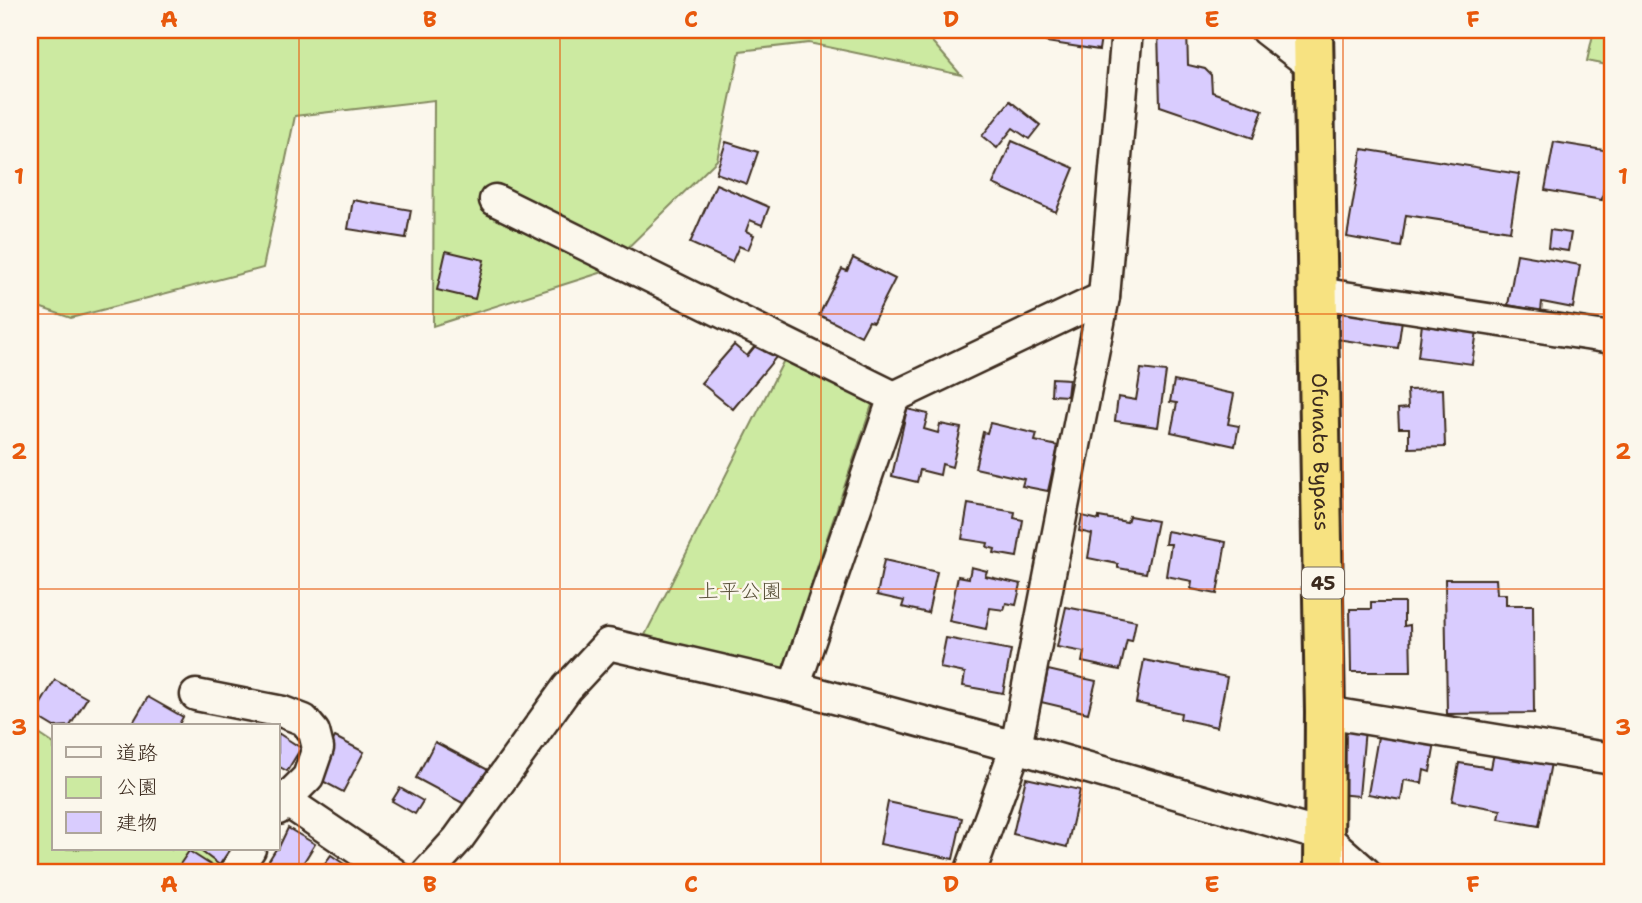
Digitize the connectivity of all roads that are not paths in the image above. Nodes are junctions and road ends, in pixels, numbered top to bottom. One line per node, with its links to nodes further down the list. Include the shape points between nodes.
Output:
1 (1127, 30): 7 (street)
2 (1266, 30): 4 (street)
3 (1313, 30): 4 (highway, Ofunato Bypass / 45)
4 (1314, 68): 6 (highway, Ofunato Bypass / 45)
5 (495, 200): 9 (street)
6 (1318, 292): 8 (street); 12 (highway, Ofunato Bypass / 45)
7 (1104, 298): 9 (street); 13 (street)
8 (1612, 338)
9 (894, 397): 10 (street)
10 (794, 687): 13 (street); 20 (street, via 608,644 567,688 458,839)
11 (196, 695): 15 (street, via 283,712 304,720 314,732 318,748 308,777)
12 (1325, 712): 14 (street); 17 (highway, Ofunato Bypass / 45)
13 (1016, 747): 17 (street); 21 (street)
14 (1612, 759)
15 (281, 804): 19 (street)
16 (249, 850): 18 (street)
17 (1324, 855): 22 (street)
18 (233, 873)
19 (393, 873)
20 (426, 873)
21 (970, 873)
22 (1366, 873)

